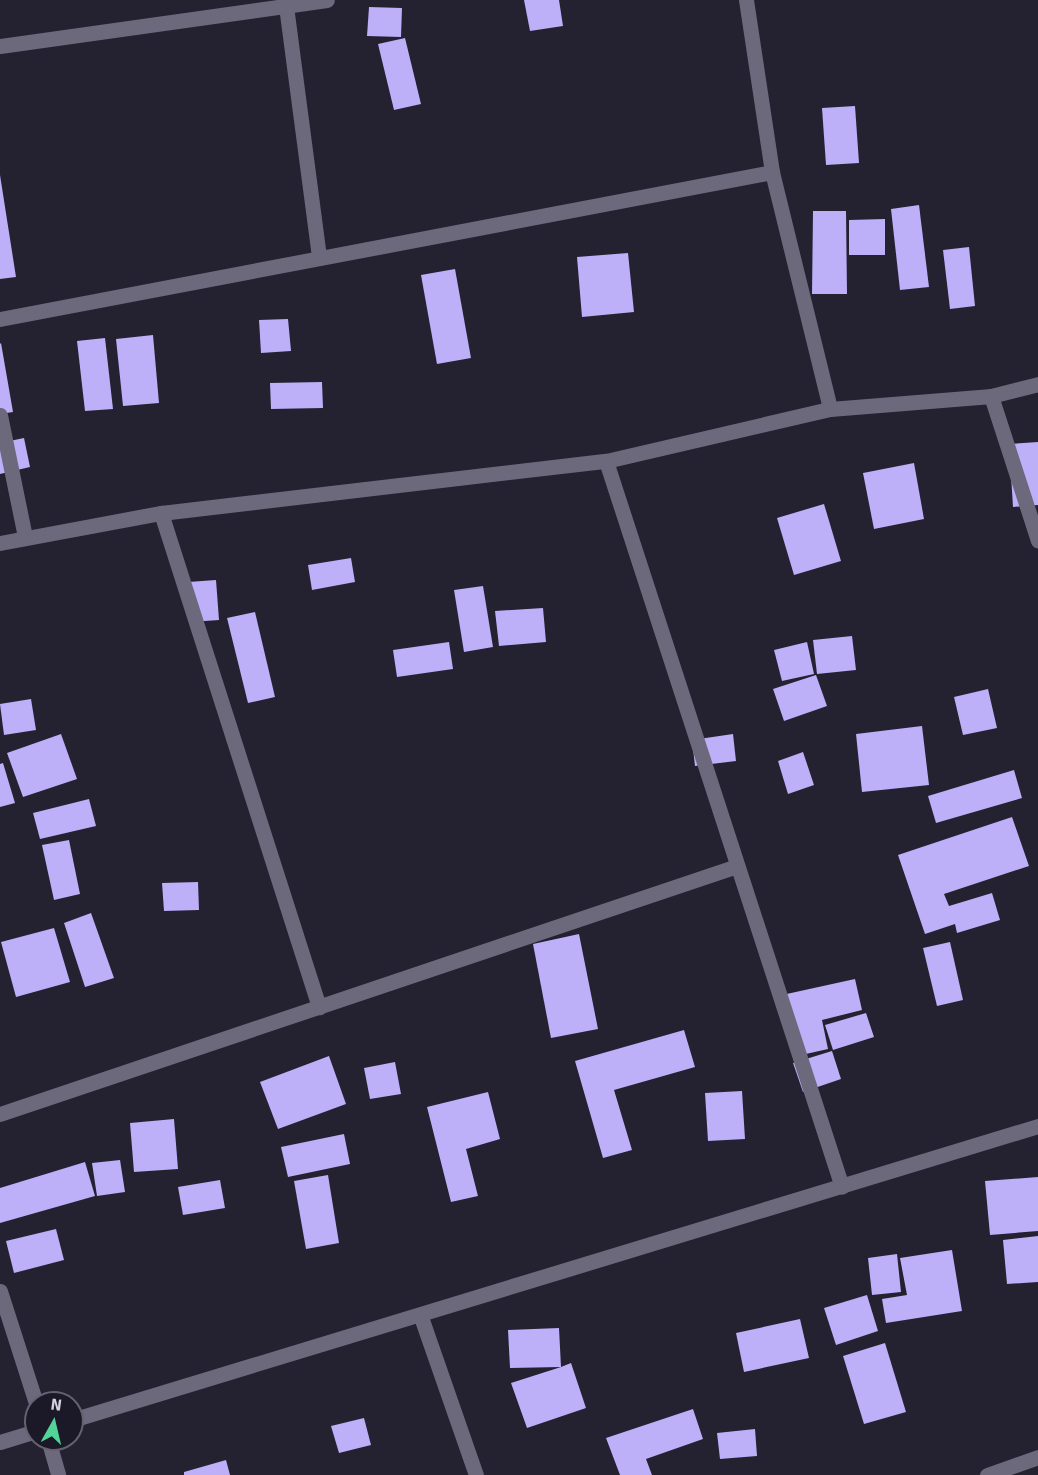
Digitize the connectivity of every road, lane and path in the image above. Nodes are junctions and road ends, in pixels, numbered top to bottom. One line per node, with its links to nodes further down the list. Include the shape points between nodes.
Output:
1 (327, 0): 3 (street)
2 (746, 0): 5 (street)
3 (286, 6): 4 (street); 6 (street)
4 (0, 46)
5 (771, 172): 6 (street); 10 (street)
6 (319, 258): 7 (street)
7 (0, 319)
8 (1038, 384): 9 (street)
9 (991, 396): 10 (street); 15 (street)
10 (831, 409): 12 (street)
11 (0, 415): 14 (street)
12 (606, 461): 13 (street); 17 (street)
13 (161, 513): 14 (street); 18 (street)
14 (26, 537): 16 (street)
15 (1038, 541)
16 (0, 543)
17 (737, 866): 18 (street); 21 (street)
18 (319, 1007): 19 (street)
19 (0, 1114)
20 (1038, 1126): 21 (street)
21 (842, 1187): 23 (street)
22 (0, 1291): 24 (street)
23 (421, 1317): 25 (street); 31 (street)
24 (32, 1391)
25 (84, 1416)
26 (24, 1435): 27 (street)
27 (0, 1443)
28 (51, 1451): 30 (street)
29 (1038, 1457): 32 (street)
30 (58, 1475)
31 (476, 1475)
32 (987, 1475)

